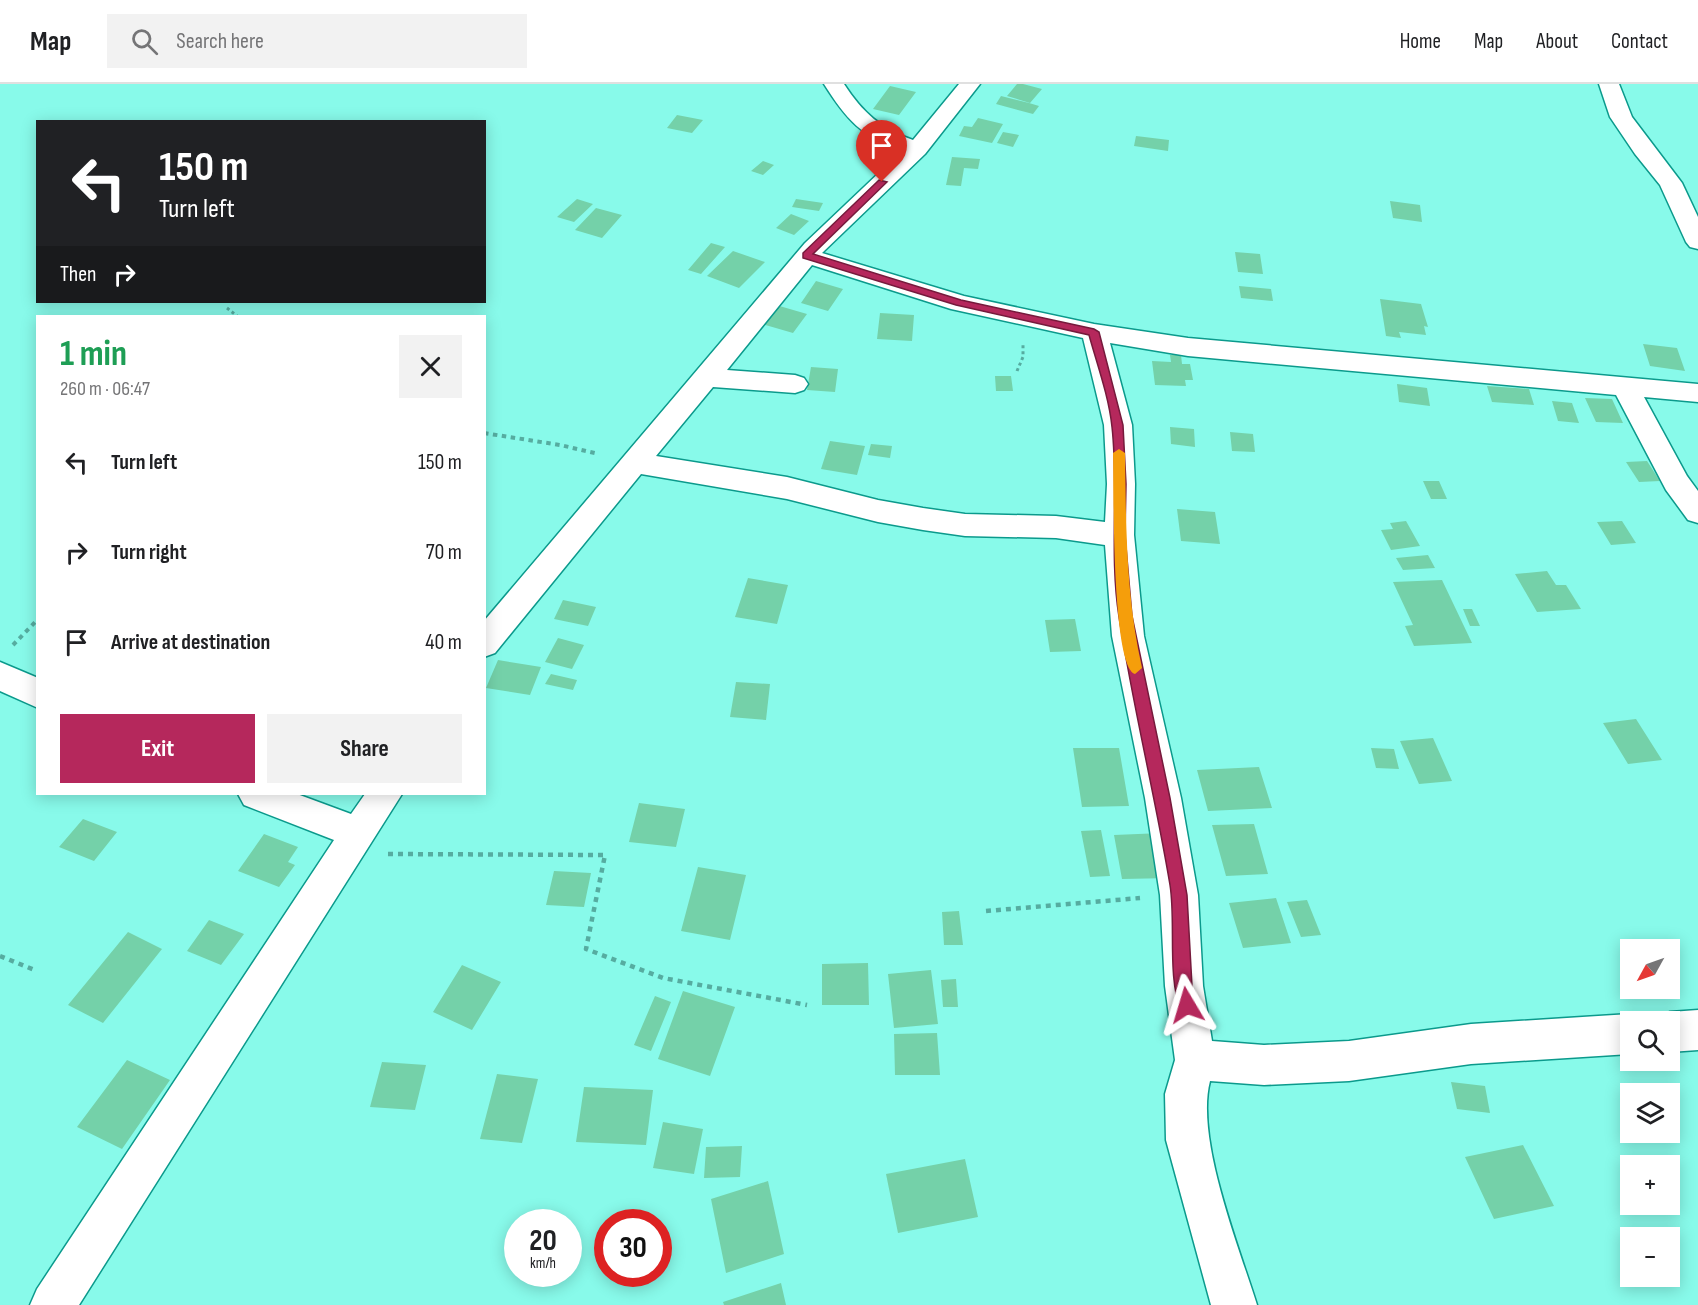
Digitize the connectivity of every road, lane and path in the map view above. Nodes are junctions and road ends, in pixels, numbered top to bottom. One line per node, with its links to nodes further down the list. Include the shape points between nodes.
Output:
1 (834, 84): 4 (street, via 866,126 882,137)
2 (970, 84): 4 (street)
3 (1609, 84): 5 (street, via 1621,117 1671,183)
4 (917, 148): 6 (street)
5 (1698, 242)
6 (807, 256): 9 (street, via 960,303); 10 (street)
7 (226, 308): 8 (path)
8 (236, 315)
9 (1094, 332): 12 (street, via 1188,347); 17 (street, via 1118,425)
10 (706, 377): 11 (street); 15 (street)
11 (795, 384)
12 (1625, 386): 13 (street); 16 (street, via 1676,483)
13 (1698, 393)
14 (486, 433): 15 (path)
15 (635, 463): 17 (street, via 787,488 923,519); 19 (street)
16 (1698, 512)
17 (1119, 535): 25 (street, via 1128,636 1163,798)
18 (36, 622): 20 (path)
19 (486, 642)
20 (4, 664): 21 (street)
21 (36, 692)
22 (258, 795): 24 (street)
23 (383, 795): 24 (street)
24 (352, 844): 29 (path, via 605,855 586,949 663,978); 34 (street)
25 (1179, 895): 26 (path); 33 (street, via 1184,986)
26 (986, 911)
27 (0, 956): 28 (path)
28 (37, 971)
29 (807, 1005)
30 (1698, 1030): 31 (street)
31 (1680, 1031)
32 (1620, 1035): 33 (street, via 1471,1044 1348,1061 1264,1065)
33 (1195, 1060): 35 (street, via 1186,1094 1187,1140)
34 (53, 1305)
35 (1234, 1305)

